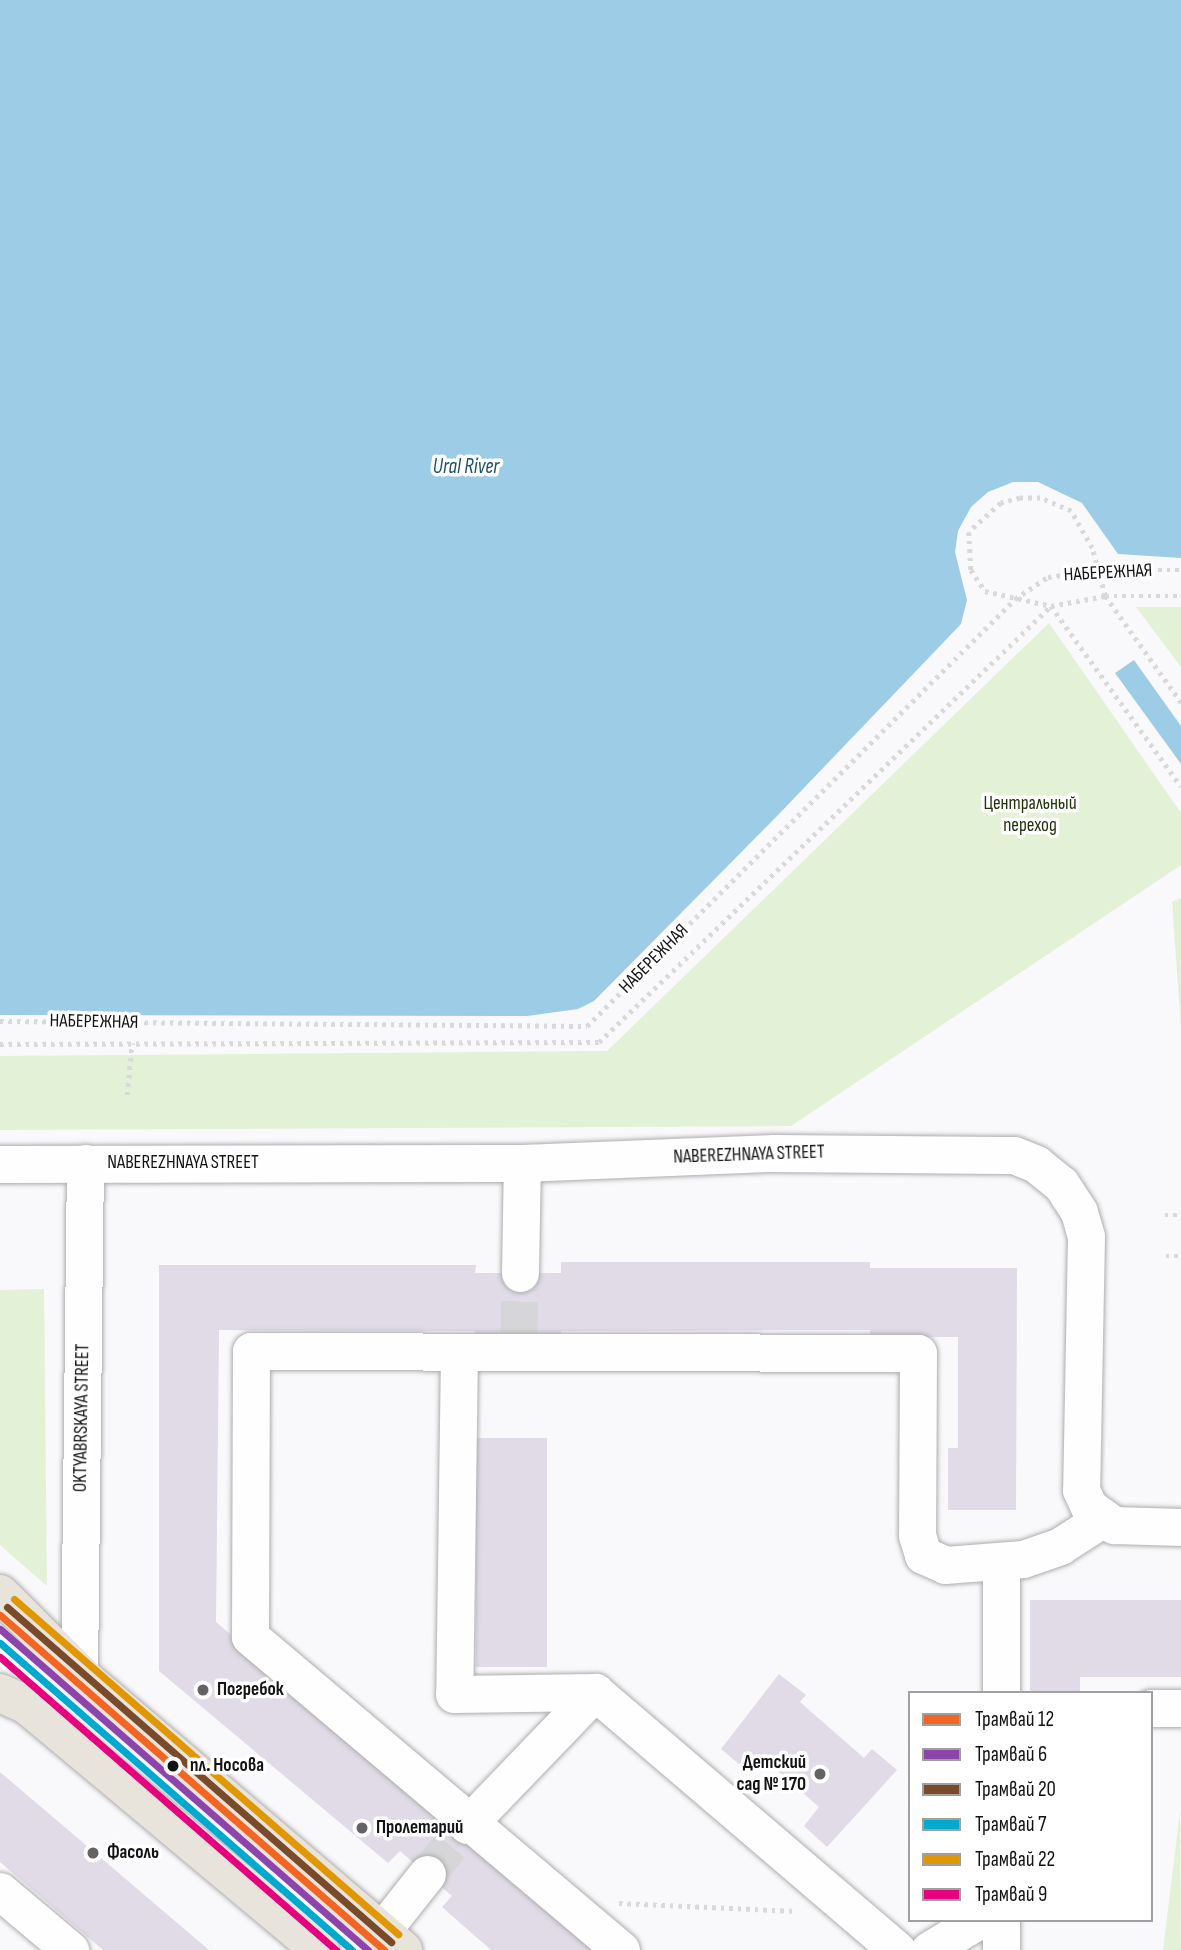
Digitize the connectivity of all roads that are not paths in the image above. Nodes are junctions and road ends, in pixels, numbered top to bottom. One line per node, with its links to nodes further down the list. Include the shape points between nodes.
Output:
1 (85, 1163): 2 (street, NABEREZHNAYA STREET); 3 (street, NABEREZHNAYA STREET); 10 (street, OKTYABRSKAYA STREET)
2 (522, 1163): 4 (street); 6 (street, NABEREZHNAYA STREET, via 774,1153 996,1152 1036,1164 1061,1184 1079,1212 1086,1236 1081,1490)
3 (0, 1164)
4 (520, 1273)
5 (459, 1352): 8 (street, via 518,1345 918,1353 919,1547 931,1561 945,1565); 12 (street, via 454,1694); 16 (street, via 251,1352 250,1636)
6 (1102, 1518): 7 (street, via 1134,1527); 8 (street, via 1060,1546)
7 (1181, 1527)
8 (1001, 1563): 11 (street)
9 (0, 1594): 10 (main road)
10 (79, 1673): 21 (main road)
11 (1001, 1691)
12 (595, 1692): 16 (street); 25 (street)
13 (0, 1693): 23 (main road, via 27,1705)
14 (1153, 1708): 15 (street)
15 (1181, 1708)
16 (469, 1822): 24 (street)
17 (426, 1874): 21 (street)
18 (0, 1891): 22 (street)
19 (976, 1922): 26 (street)
20 (1001, 1922): 27 (street)
21 (392, 1941)
22 (70, 1950)
23 (320, 1950)
24 (621, 1950)
25 (897, 1950)
26 (929, 1950)
27 (1001, 1950)

